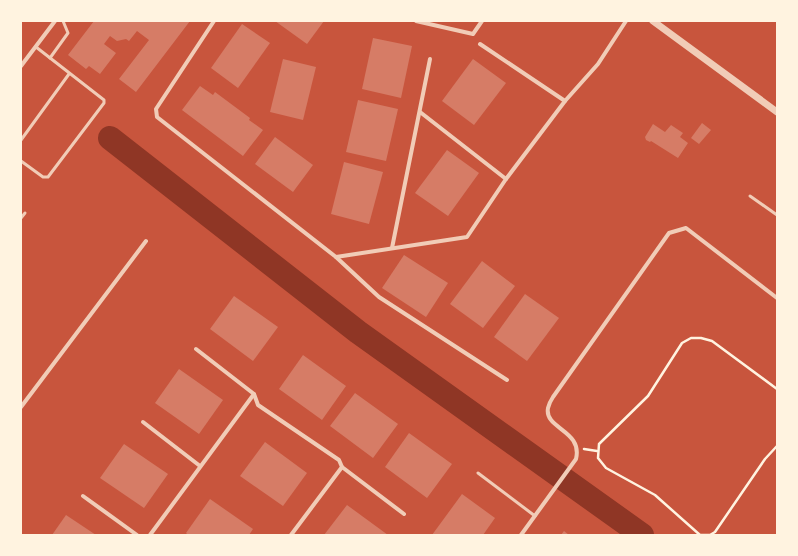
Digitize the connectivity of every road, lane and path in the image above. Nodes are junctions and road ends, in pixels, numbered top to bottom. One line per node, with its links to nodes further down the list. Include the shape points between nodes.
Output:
1 (55, 21): 9 (street)
2 (63, 21): 10 (lane, via 68,32)
3 (214, 21): 26 (street, via 156,109 157,117)
4 (416, 21): 5 (street, via 473,34)
5 (482, 21)
6 (626, 21): 14 (street, via 598,64)
7 (653, 21): 16 (street)
8 (480, 44): 14 (street)
9 (36, 47): 10 (lane); 12 (street)
10 (50, 58): 13 (lane)
11 (430, 59): 15 (street)
12 (21, 66)
13 (69, 74): 17 (lane); 18 (lane, via 104,100 104,103 48,177 43,177)
14 (565, 101): 19 (street)
15 (420, 112): 19 (street); 25 (street)
16 (777, 112)
17 (21, 140)
18 (21, 161)
19 (506, 179): 25 (street, via 467,237)
20 (750, 196): 22 (lane)
21 (25, 213): 23 (lane)
22 (777, 216)
23 (21, 218)
24 (146, 241): 32 (street)
25 (392, 248): 26 (street)
26 (336, 257): 29 (street, via 379,297)
27 (777, 298): 35 (street, via 686,228 669,233 553,396 548,409 550,416)
28 (196, 349): 31 (street)
29 (507, 380)
30 (777, 390): 36 (path, via 712,341 691,338 682,343 639,407 604,438)
31 (254, 394): 37 (street); 38 (street, via 258,405 339,460)
32 (21, 407)
33 (143, 422): 37 (street)
34 (777, 446): 36 (path, via 765,459 715,532 710,535 700,535 655,495 606,468 598,458)
35 (578, 448): 36 (path); 42 (street, via 576,459)
36 (597, 451)
37 (200, 466): 44 (street)
38 (342, 467): 41 (street); 45 (street)
39 (478, 473): 42 (lane)
40 (83, 496): 43 (street)
41 (404, 514)
42 (535, 516): 46 (street)
43 (137, 535)
44 (150, 535)
45 (290, 535)
46 (521, 535)

